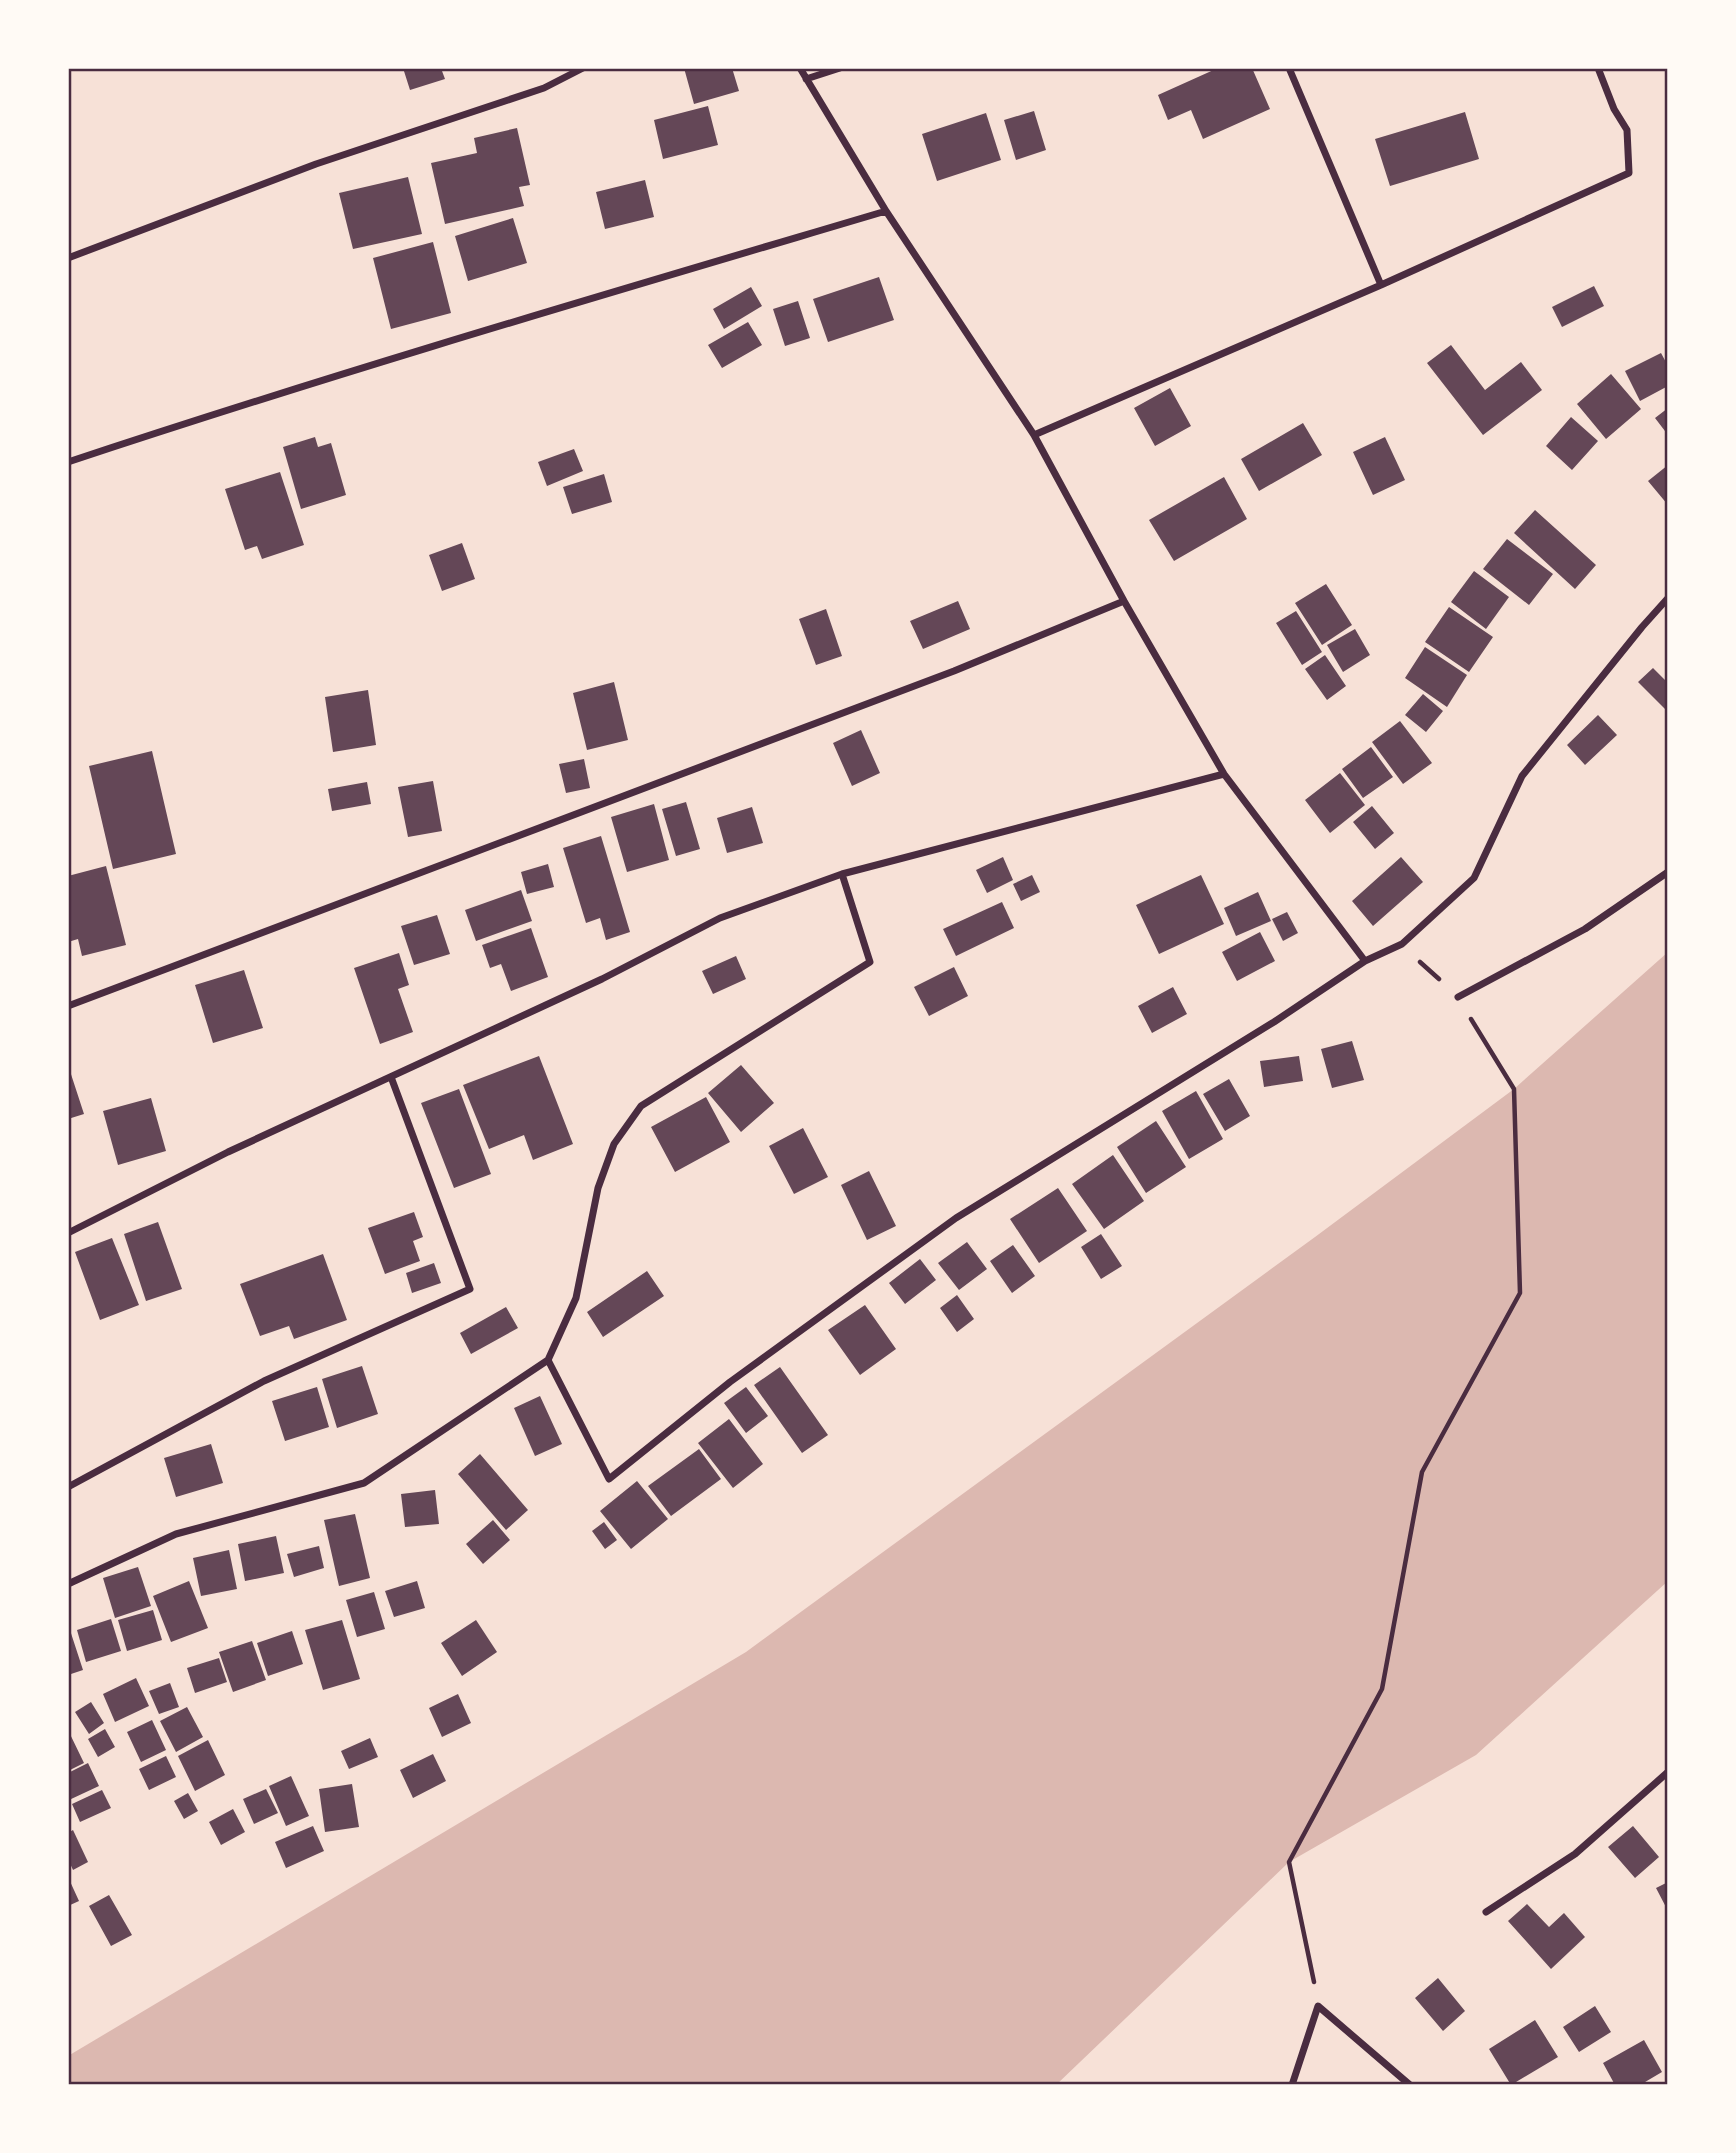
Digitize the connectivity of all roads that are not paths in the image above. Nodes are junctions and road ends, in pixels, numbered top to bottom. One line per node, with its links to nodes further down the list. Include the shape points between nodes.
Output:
1 (583, 68): 8 (street, via 544,88 316,164)
2 (800, 68): 6 (street)
3 (840, 68): 6 (street)
4 (1289, 68): 9 (street)
5 (1598, 68): 9 (street, via 1627,130 1629,173)
6 (806, 79): 7 (street)
7 (886, 211): 10 (street); 11 (street, via 486,329)
8 (68, 258)
9 (1381, 285): 10 (street)
10 (1034, 435): 13 (street)
11 (68, 462)
12 (1668, 598): 17 (street, via 1522,776 1474,878 1402,944)
13 (1124, 601): 14 (street); 19 (street, via 954,671)
14 (1224, 774): 16 (street); 17 (street)
15 (1668, 872): 18 (street, via 1585,929)
16 (842, 874): 20 (street, via 720,918 603,979); 22 (street, via 870,962 640,1105 614,1144 598,1188 576,1298)
17 (1365, 961): 22 (street, via 956,1218 730,1382 609,1479)
18 (1458, 997)
19 (68, 1006)
20 (391, 1077): 21 (street); 23 (street, via 470,1289 264,1381)
21 (68, 1233)
22 (548, 1360): 24 (street, via 364,1483 176,1534)
23 (68, 1487)
24 (68, 1584)
25 (1668, 1772): 26 (street, via 1575,1854)
26 (1486, 1912)
27 (1292, 2085): 28 (street, via 1318,2006)
28 (1410, 2085)

